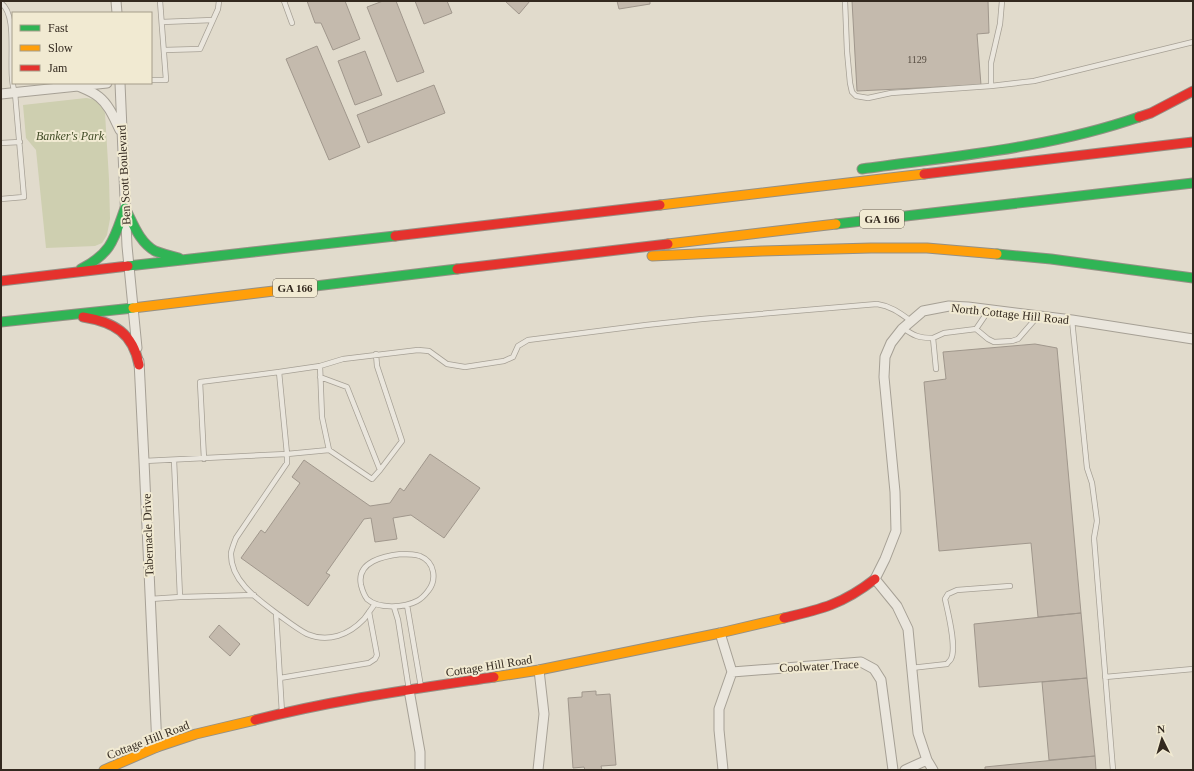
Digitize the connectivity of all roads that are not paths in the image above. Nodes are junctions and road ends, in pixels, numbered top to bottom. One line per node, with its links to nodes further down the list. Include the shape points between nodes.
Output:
1 (116, 1): 8 (street)
2 (160, 1): 10 (lane)
3 (219, 1): 9 (lane)
4 (284, 1): 11 (lane)
5 (845, 1): 20 (lane, via 850,83 856,96 868,98)
6 (1002, 1): 20 (lane, via 1000,24 991,63)
7 (1, 3): 12 (lane, via 10,17)
8 (117, 12)
9 (213, 20): 10 (lane); 14 (lane, via 200,49)
10 (162, 22): 14 (lane)
11 (292, 23)
12 (12, 42)
13 (1193, 42): 20 (lane, via 1034,81)
14 (164, 50): 15 (lane, via 166,80)
15 (152, 80)
16 (12, 84): 22 (lane)
17 (97, 84): 19 (street)
18 (120, 84): 24 (street, Ben Scott Boulevard)
19 (78, 86): 22 (street); 24 (street, via 105,102)
20 (991, 86)
21 (1193, 90): 28 (main road, via 1151,113 1084,134 1004,150)
22 (15, 93): 23 (street); 25 (lane)
23 (1, 94)
24 (122, 134): 33 (street, Ben Scott Boulevard)
25 (20, 142): 27 (lane); 32 (lane, via 24,197)
26 (1193, 142): 31 (main road)
27 (1, 143)
28 (855, 170)
29 (809, 178): 31 (main road)
30 (1193, 183): 34 (main road, GA 166)
31 (759, 193): 35 (main road)
32 (1, 199)
33 (125, 208): 35 (main road, via 150,248); 36 (street, Ben Scott Boulevard); 37 (main road, via 106,253 89,265)
34 (571, 255): 38 (main road, via 644,256 928,248 1051,259); 40 (main road, GA 166)
35 (189, 260): 36 (main road)
36 (128, 266): 37 (main road); 40 (street, Ben Scott Boulevard)
37 (62, 274): 39 (main road)
38 (1193, 278)
39 (1, 281)
40 (133, 308): 43 (main road); 52 (street, Tabernacle Drive)
41 (989, 310): 42 (street, North Cottage Hill Road); 45 (street, North Cottage Hill Road, via 949,306 923,311); 48 (lane)
42 (1038, 316): 44 (street, North Cottage Hill Road); 48 (lane, via 1012,341 994,342)
43 (44, 317): 46 (main road); 52 (main road, via 84,317 108,322 129,339)
44 (1072, 320): 50 (street, North Cottage Hill Road); 78 (lane, via 1085,455 1097,521 1094,538)
45 (911, 321): 47 (street, North Cottage Hill Road); 51 (lane, via 892,308 878,304 686,321 528,340 518,346 513,357 504,361 465,367 447,364 429,351)
46 (1, 322)
47 (903, 328): 49 (lane, via 914,336); 63 (street, North Cottage Hill Road, via 885,357 884,377 895,492 896,531)
48 (976, 330): 49 (lane, via 944,332)
49 (933, 338): 54 (lane)
50 (1193, 339)
51 (376, 354): 53 (lane, via 343,359); 62 (lane, via 377,366 402,441)
52 (139, 365): 61 (street, Tabernacle Drive)
53 (320, 366): 55 (lane); 56 (lane)
54 (936, 369)
55 (279, 372): 58 (lane); 59 (lane, via 200,382)
56 (320, 377): 57 (lane, via 322,417); 62 (lane, via 347,386)
57 (329, 450): 58 (lane); 62 (lane, via 372,479)
58 (287, 454): 59 (lane); 65 (lane, via 287,463 236,538 231,551 233,568)
59 (204, 459): 60 (lane)
60 (174, 460): 61 (lane); 66 (lane)
61 (144, 461): 67 (street, Tabernacle Drive)
62 (380, 470)
63 (875, 579): 73 (main road, Cottage Hill Road, via 858,593 828,608); 74 (street, via 897,606 908,629)
64 (1010, 586): 74 (lane, via 957,590 948,594 945,599 953,651 951,659 947,664)
65 (254, 595): 66 (lane); 72 (lane)
66 (180, 597): 67 (lane)
67 (150, 599): 83 (street, Tabernacle Drive)
68 (375, 604): 69 (lane, via 366,598 363,591 361,576 364,569 380,558 402,554 425,559 430,563 434,578 425,595); 70 (lane); 71 (lane)
69 (407, 605): 70 (lane); 80 (lane)
70 (394, 607): 81 (lane)
71 (369, 612): 72 (lane, via 352,630 327,638 306,633); 79 (lane, via 377,655 375,659 369,663)
72 (276, 613): 79 (lane)
73 (720, 633): 76 (main road, Cottage Hill Road); 77 (street)
74 (911, 668): 84 (street, via 918,733)
75 (1193, 669): 78 (lane)
76 (539, 670): 80 (main road, Cottage Hill Road); 87 (street, via 544,714)
77 (732, 672): 88 (street, via 719,709); 89 (street, Coolwater Trace, via 861,662 874,669 881,680)
78 (1105, 677): 92 (lane)
79 (280, 678): 82 (lane)
80 (421, 689): 81 (main road, Cottage Hill Road)
81 (409, 690): 82 (main road, Cottage Hill Road); 86 (street, via 420,752)
82 (282, 713): 83 (main road, Cottage Hill Road, via 196,734)
83 (156, 747): 85 (main road, Cottage Hill Road)
84 (927, 760): 90 (street); 91 (street)
85 (104, 770)
86 (420, 770)
87 (538, 770)
88 (723, 770)
89 (893, 770)
90 (905, 770)
91 (932, 770)
92 (1113, 770)

